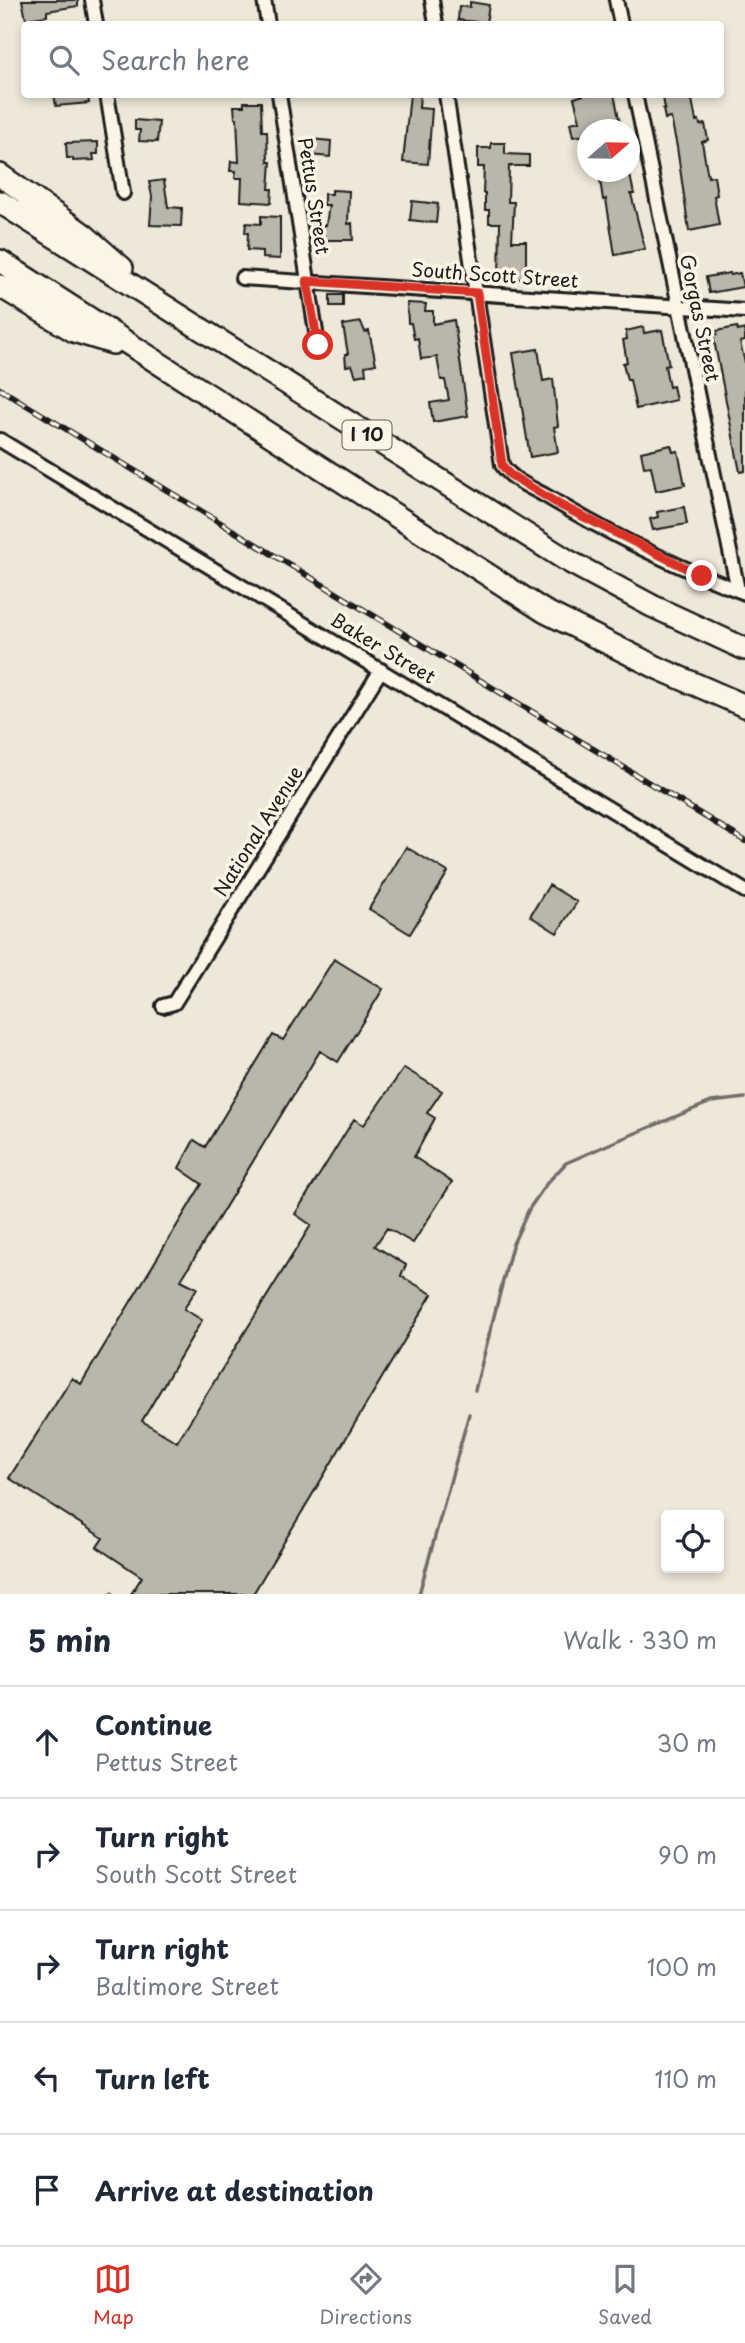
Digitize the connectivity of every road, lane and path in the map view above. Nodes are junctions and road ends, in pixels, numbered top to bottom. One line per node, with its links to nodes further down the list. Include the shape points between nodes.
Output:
1 (92, 0): 5 (street)
2 (264, 0): 6 (street)
3 (432, 0): 7 (street)
4 (617, 0): 8 (street)
5 (96, 21)
6 (268, 21)
7 (436, 21)
8 (620, 21)
9 (108, 98): 14 (street)
10 (280, 98): 18 (street, Pettus Street)
11 (447, 98): 20 (street)
12 (636, 98): 21 (street, Gorgas Street)
13 (0, 175): 22 (highway, via 83,234)
14 (123, 193)
15 (0, 202): 22 (highway, I 10)
16 (0, 261): 25 (highway, I 10)
17 (242, 278): 18 (street, South Scott Street)
18 (307, 281): 20 (street, South Scott Street); 24 (street, Pettus Street)
19 (0, 286): 25 (highway, via 74,331)
20 (477, 293): 21 (street, South Scott Street); 27 (street, via 502,465 509,474 651,552)
21 (678, 306): 23 (street, South Scott Street); 27 (street, Gorgas Street)
22 (168, 310): 28 (highway, I 10, via 568,561)
23 (745, 311)
24 (318, 345)
25 (139, 351): 30 (highway, I 10, via 544,611)
26 (0, 440): 29 (street, Baker Street)
27 (741, 591)
28 (745, 649)
29 (381, 670): 31 (street, Baker Street); 32 (street, National Avenue, via 174,1003)
30 (745, 706)
31 (745, 891)
32 (163, 1006)

